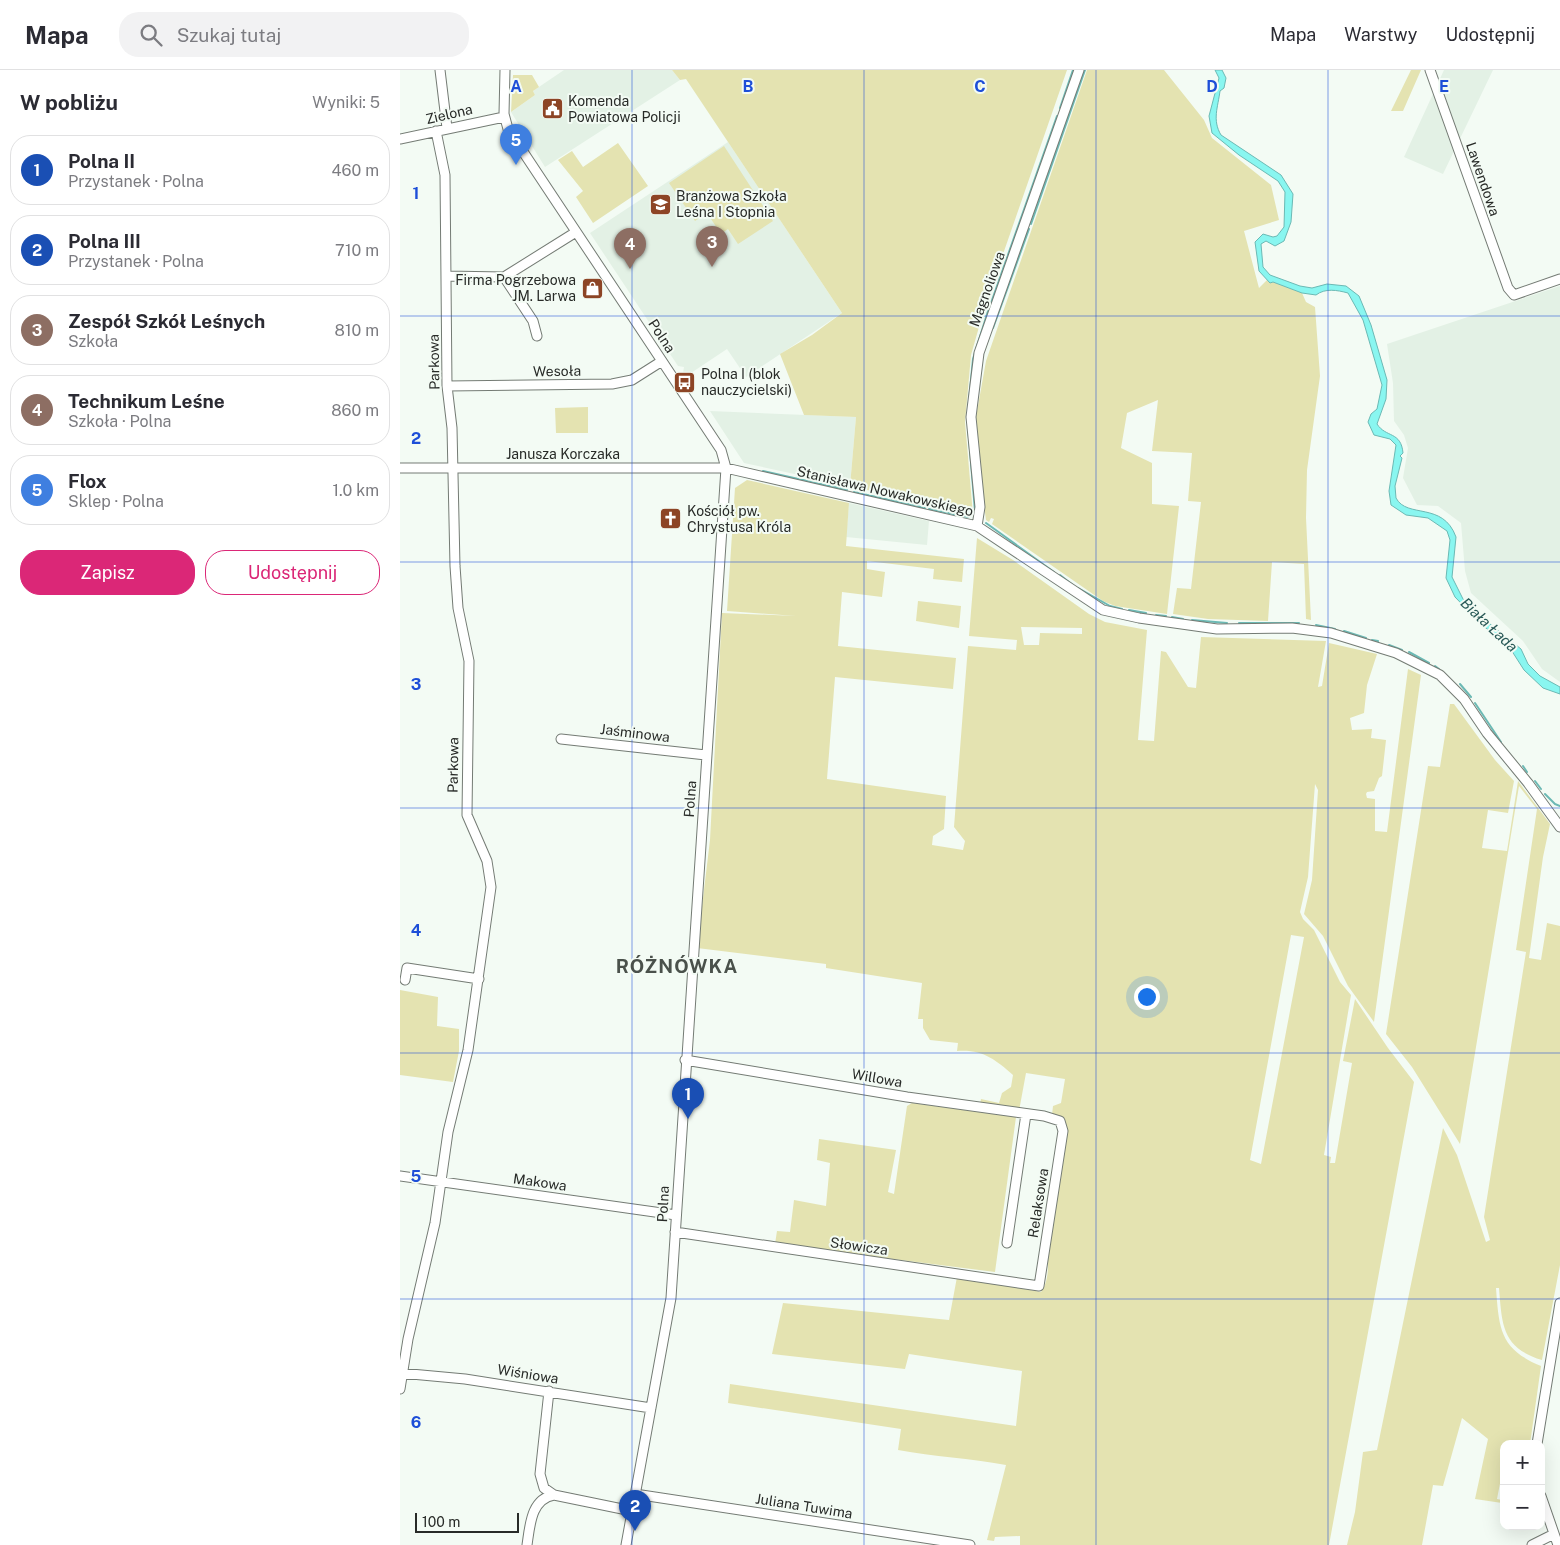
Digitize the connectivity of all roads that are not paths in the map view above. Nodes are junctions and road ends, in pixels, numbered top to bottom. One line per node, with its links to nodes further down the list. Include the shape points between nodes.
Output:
1 (440, 70): 6 (street)
2 (505, 70): 5 (street)
3 (1079, 70): 19 (street, Magnoliowa, via 979,353 971,417 980,507)
4 (1430, 70): 12 (street, Lawendowa, via 1506,284 1514,295)
5 (504, 117): 6 (street, Zielona); 9 (street, Polna, via 508,129)
6 (447, 128): 7 (street, Zielona)
7 (436, 131): 8 (street, Zielona); 10 (street, Parkowa, via 445,175)
8 (400, 139)
9 (576, 232): 11 (street); 14 (street, Polna)
10 (446, 276): 11 (street); 15 (street, Parkowa)
11 (504, 276): 13 (street, via 533,321)
12 (1560, 280)
13 (537, 336)
14 (662, 361): 15 (street, Wesoła, via 632,380 612,384); 17 (street, Polna, via 721,450)
15 (447, 386): 18 (street, Parkowa, via 452,423)
16 (400, 468): 18 (street, Janusza Korczaka)
17 (726, 468): 18 (street, Janusza Korczaka); 19 (street, Stanisława Nowakowskiego); 21 (street, Polna)
18 (452, 469): 23 (street, Parkowa, via 456,589 468,661 467,815 487,861 490,877)
19 (977, 526): 22 (street, Stanisława Nowakowskiego, via 1091,604 1110,612 1217,628 1292,628 1331,633 1396,653 1440,675 1464,698 1487,734)
20 (560, 738): 21 (street, Jaśminowa)
21 (706, 755): 25 (street, Polna)
22 (1560, 827)
23 (479, 979): 24 (street, via 407,968); 29 (street, Parkowa, via 468,1050 448,1132)
24 (405, 980)
25 (685, 1060): 26 (street, Willowa, via 907,1098); 30 (street, Polna)
26 (1026, 1114): 27 (street, Willowa, via 1052,1118); 32 (street)
27 (1062, 1124): 33 (street, Relaksowa)
28 (400, 1176): 29 (street, Makowa)
29 (440, 1182): 30 (street, Makowa); 35 (street, Parkowa, via 432,1239)
30 (676, 1216): 31 (street, Polna)
31 (675, 1232): 33 (street, Słowicza); 38 (street, Polna, via 670,1307)
32 (1007, 1243)
33 (1039, 1286)
34 (1560, 1303): 39 (street)
35 (402, 1373): 36 (street, Parkowa); 37 (street, Wiśniowa)
36 (400, 1389)
37 (549, 1391): 38 (street, Wiśniowa); 41 (street, via 540,1477 546,1490)
38 (651, 1408): 40 (street, Polna)
39 (1538, 1440)
40 (635, 1494): 43 (street, Polna); 47 (street, Juliana Tuwima)
41 (554, 1495): 43 (street); 45 (street, via 544,1497 536,1504)
42 (1545, 1508): 44 (street)
43 (632, 1511): 46 (street, Polna)
44 (1554, 1534): 48 (street); 49 (street)
45 (527, 1545)
46 (626, 1545)
47 (970, 1545)
48 (1532, 1545)
49 (1558, 1545)

